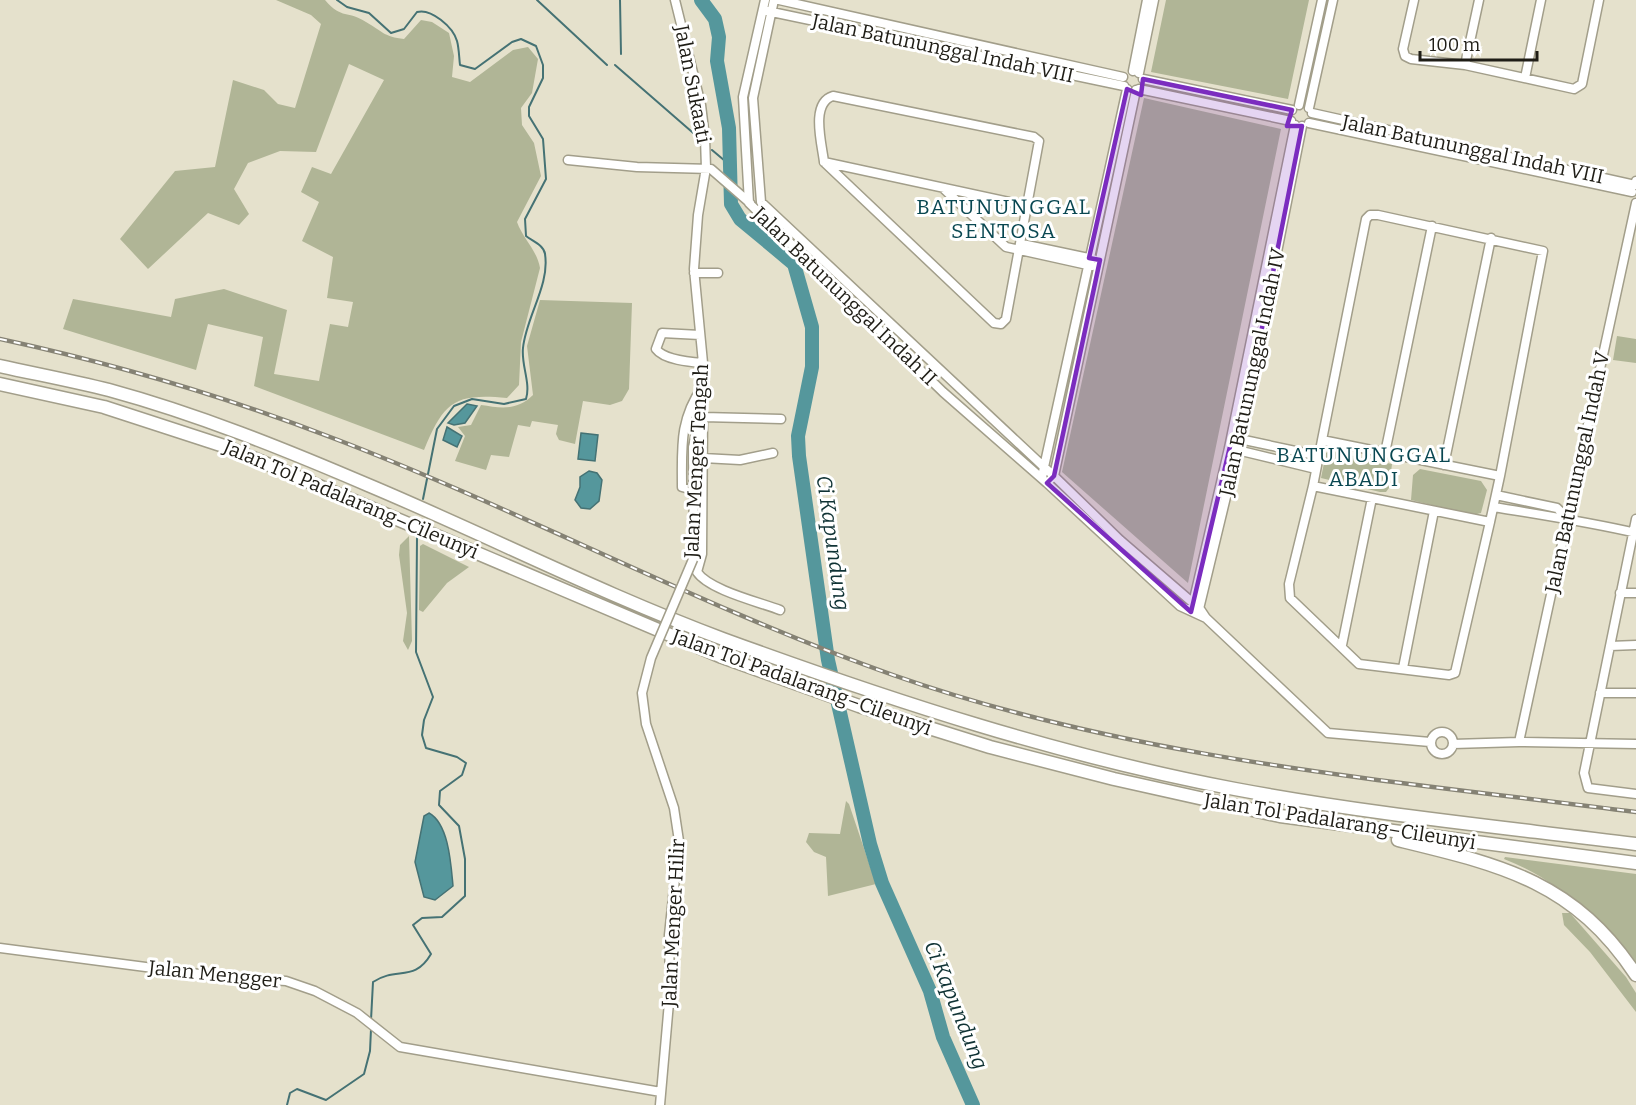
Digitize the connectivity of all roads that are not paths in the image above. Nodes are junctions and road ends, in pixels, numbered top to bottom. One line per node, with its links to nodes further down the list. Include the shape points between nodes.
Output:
1 (675, 0): 25 (street, Jalan Sukaati, via 701,105)
2 (765, 0): 13 (street, Jalan Batununggal Indah II)
3 (774, 0): 14 (street, Jalan Batununggal Indah II)
4 (779, 0): 18 (street, Jalan Batununggal Indah VIII)
5 (1147, 0): 16 (street)
6 (1154, 0): 16 (street)
7 (1322, 0): 19 (street)
8 (1333, 0): 20 (street)
9 (1414, 0): 15 (street, via 1403,49 1405,56)
10 (1479, 0): 15 (street)
11 (1541, 0): 17 (street)
12 (1599, 0): 17 (street, via 1580,88)
13 (762, 10): 14 (street, Jalan Batununggal Indah VIII); 29 (street, Jalan Batununggal Indah II, via 743,97)
14 (772, 12): 18 (street, Jalan Batununggal Indah VIII); 28 (street, Jalan Batununggal Indah II, via 753,98)
15 (1465, 66): 17 (street)
16 (1138, 74): 18 (street); 18 (street); 19 (street)
17 (1525, 78)
18 (1130, 86): 21 (street, Jalan Batununggal Indah VIII); 35 (street); 36 (street)
19 (1295, 108): 20 (street, Jalan Batununggal Indah VIII); 21 (street)
20 (1310, 111): 21 (street); 22 (street, Jalan Batununggal Indah VIII)
21 (1300, 124): 22 (street, Jalan Batununggal Indah VIII); 47 (street, Jalan Batununggal Indah IV)
22 (1479, 154): 27 (street, Jalan Batununggal Indah VIII)
23 (568, 160): 25 (street, via 637,167)
24 (824, 162): 26 (street); 31 (street, via 819,126 822,105 833,96 1034,137 1039,148); 34 (street, via 994,323 1001,324 1006,319)
25 (708, 168): 29 (street); 37 (street, Jalan Menger Tengah, via 698,215)
26 (944, 188): 31 (street); 34 (street, via 1006,247)
27 (1635, 188)
28 (761, 202): 29 (street); 55 (street, Jalan Batununggal Indah II)
29 (749, 203): 59 (street, Jalan Batununggal Indah II, via 943,392)
30 (1636, 203): 66 (street, Jalan Batununggal Indah V)
31 (1028, 206): 34 (street)
32 (1431, 226): 33 (street); 48 (street, via 1378,215 1366,219); 51 (street)
33 (1491, 238): 54 (street); 58 (street, via 1543,251)
34 (1021, 247): 35 (street)
35 (1088, 262): 36 (street); 55 (street)
36 (1099, 264): 57 (street)
37 (694, 273): 38 (street); 39 (street, Jalan Menger Tengah)
38 (718, 273)
39 (700, 335): 40 (street, Jalan Menger Tengah); 40 (street, via 662,333 656,349 660,354)
40 (703, 363): 43 (street, Jalan Menger Tengah)
41 (0, 366): 88 (highway, Jalan Tol Padalarang–Cileunyi, via 106,389 232,432 366,484 717,637 858,687 1059,748 1232,788 1369,811)
42 (0, 384): 87 (highway, Jalan Tol Padalarang–Cileunyi, via 104,407 227,447 722,657 859,706 990,747 1114,779 1219,804)
43 (703, 386): 44 (street, Jalan Menger Tengah); 61 (street, via 690,405 682,434 682,487)
44 (703, 396): 45 (street); 70 (street, Jalan Menger Tengah, bridge, via 693,448 695,544)
45 (703, 417): 46 (street); 53 (street)
46 (781, 419)
47 (1236, 438): 49 (street, Jalan Batununggal Indah IV); 52 (street)
48 (1322, 440): 51 (street); 52 (street)
49 (1233, 449): 56 (street); 74 (street, Jalan Batununggal Indah IV)
50 (773, 453): 53 (street, via 740,460)
51 (1385, 453): 54 (street)
52 (1319, 456): 56 (street)
53 (703, 458): 61 (street)
54 (1444, 465): 58 (street)
55 (1044, 467): 57 (street, Jalan Batununggal Indah II); 59 (street)
56 (1316, 469): 60 (street)
57 (1054, 476): 59 (street); 74 (street, Jalan Batununggal Indah II)
58 (1500, 476): 62 (street)
59 (1044, 481): 74 (street, Jalan Batununggal Indah II, via 1180,606)
60 (1313, 486): 63 (street); 75 (street, via 1289,584 1290,598)
61 (702, 492): 73 (street, via 702,554 697,572 716,586)
62 (1496, 495): 64 (street); 66 (street, via 1557,508)
63 (1372, 498): 65 (street); 75 (street)
64 (1494, 507): 66 (street); 68 (street)
65 (1434, 510): 68 (street); 78 (street)
66 (1567, 518): 69 (street); 82 (street, Jalan Batununggal Indah V)
67 (1636, 519): 69 (street)
68 (1490, 522): 78 (street, via 1458,668 1449,675)
69 (1635, 532): 71 (street)
70 (687, 576): 94 (street, Jalan Menger Hilir, bridge, via 651,658 642,693 642,707 674,808 679,841 669,935 670,992)
71 (1620, 593): 72 (street); 77 (street)
72 (1636, 593)
73 (780, 610)
74 (1197, 612): 81 (street, via 1328,733)
75 (1342, 645): 78 (street, via 1359,664)
76 (1636, 645): 77 (street)
77 (1610, 646): 79 (street)
78 (1403, 668)
79 (1600, 693): 80 (street); 85 (street)
80 (1636, 693)
81 (1430, 742): 83 (street, via 1442,732 1449,734); 83 (street, via 1434,752 1441,754 1448,753)
82 (1519, 742): 83 (street); 85 (street)
83 (1453, 744)
84 (1636, 744): 85 (street)
85 (1590, 745): 86 (street, via 1584,773 1588,788)
86 (1636, 794)
87 (1342, 826): 91 (highway, Jalan Tol Padalarang–Cileunyi); 93 (highway, via 1506,868 1544,886 1574,904 1601,929)
88 (1585, 837): 89 (highway); 90 (highway, Jalan Tol Padalarang–Cileunyi)
89 (1636, 837)
90 (1636, 844)
91 (1636, 863)
92 (0, 948): 94 (street, Jalan Mengger, via 286,981 315,991 371,1023 400,1047)
93 (1636, 975)
94 (661, 1092): 95 (street, Jalan Menger Hilir)
95 (660, 1105)

